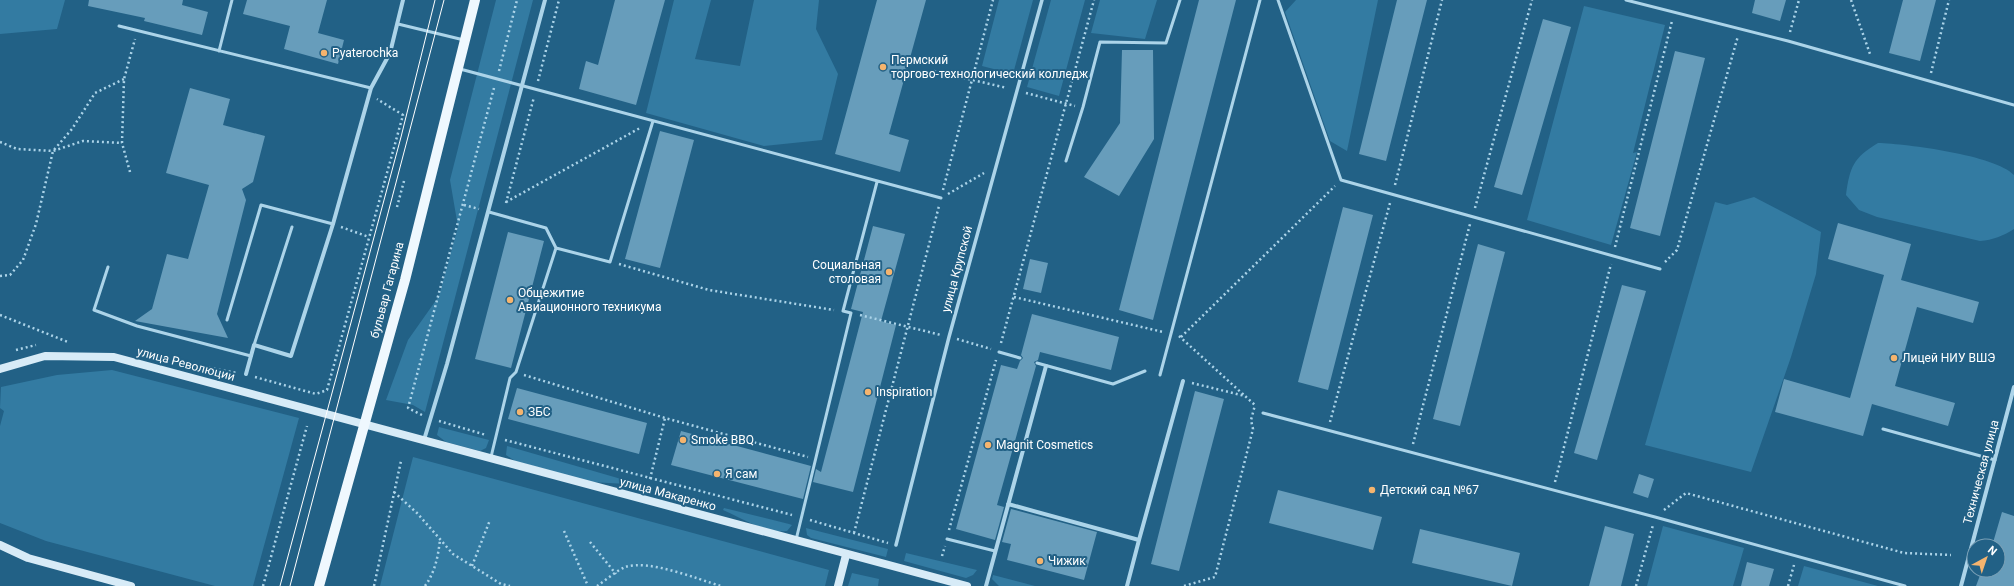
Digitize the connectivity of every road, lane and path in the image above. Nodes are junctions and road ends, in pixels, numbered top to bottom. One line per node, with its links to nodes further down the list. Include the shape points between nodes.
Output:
1 (232, 0): 24 (lane)
2 (404, 0): 18 (street)
3 (475, 0): 22 (main road, бульвар Гагарина)
4 (517, 0): 27 (path)
5 (545, 0): 31 (street)
6 (559, 0): 29 (path)
7 (993, 0): 47 (path)
8 (1042, 0): 41 (street, улица Крупской)
9 (1094, 0): 61 (path)
10 (1180, 0): 40 (lane, via 1166,43 1100,42)
11 (1260, 0): 67 (lane)
12 (1278, 0): 43 (lane)
13 (1442, 0): 46 (path)
14 (1626, 0): 20 (lane)
15 (1799, 0): 23 (path)
16 (1851, 0): 25 (path)
17 (1949, 0): 30 (path)
18 (398, 24): 22 (lane); 32 (street, via 390,53)
19 (119, 26): 21 (lane)
20 (1740, 29): 23 (lane); 59 (path, via 1677,250)
21 (138, 30): 24 (lane); 28 (path)
22 (466, 41): 26 (main road, бульвар Гагарина)
23 (1788, 41): 25 (lane)
24 (219, 51): 32 (lane)
25 (1874, 66): 30 (lane)
26 (459, 69): 27 (lane); 90 (main road, бульвар Гагарина, via 405,280)
27 (497, 79): 31 (lane); 49 (path)
28 (124, 80): 38 (path); 39 (path, via 94,93 72,129)
29 (538, 81)
30 (1929, 82): 35 (lane)
31 (522, 86): 36 (lane); 51 (street)
32 (371, 88): 33 (street)
33 (369, 94): 53 (street); 55 (path, via 403,115)
34 (534, 97): 48 (path)
35 (2014, 105)
36 (653, 121): 45 (lane); 48 (path); 57 (lane)
37 (0, 142): 39 (path, via 17,149)
38 (122, 143): 39 (path, via 83,141); 42 (path)
39 (53, 151): 60 (path, via 36,224 23,260 10,275)
40 (1066, 161)
41 (995, 167): 47 (path); 114 (street, улица Крупской)
42 (130, 172)
43 (1341, 180): 46 (lane); 68 (path)
44 (404, 181): 50 (path)
45 (877, 182): 47 (lane); 62 (lane)
46 (1392, 195): 59 (lane); 93 (path)
47 (941, 198): 66 (path)
48 (506, 202): 52 (path)
49 (464, 204): 51 (path); 86 (path)
50 (397, 207)
51 (489, 212): 52 (lane); 95 (street)
52 (503, 216): 56 (lane, via 546,228)
53 (333, 224): 55 (path); 65 (lane, via 261,205); 70 (street, via 291,356)
54 (292, 227): 70 (lane)
55 (369, 237): 83 (path)
56 (556, 248): 57 (lane); 78 (lane)
57 (610, 262): 62 (path, via 709,290)
58 (108, 267): 72 (lane, via 94,310 137,326)
59 (1660, 269)
60 (0, 276)
61 (1014, 297): 67 (path); 71 (path)
62 (843, 311): 63 (lane)
63 (851, 313): 66 (path); 97 (lane)
64 (0, 315): 69 (path)
65 (227, 320)
66 (908, 325): 107 (path)
67 (1170, 334): 68 (path); 80 (lane)
68 (1181, 337): 84 (path)
69 (68, 342)
70 (254, 345): 72 (street)
71 (999, 352): 73 (lane); 109 (path)
72 (251, 356): 79 (street)
73 (1020, 358)
74 (1037, 363): 75 (lane)
75 (1046, 366): 77 (lane, via 1112,384); 102 (street)
76 (0, 370): 90 (main road, улица Революции, via 45,356 114,357)
77 (1145, 371)
78 (516, 372): 88 (path); 94 (lane, via 510,378)
79 (246, 374)
80 (1160, 375)
81 (1183, 381): 84 (path); 111 (street)
82 (2014, 387): 98 (street, Техническая улица)
83 (327, 390)
84 (1245, 396): 85 (path)
85 (1255, 405): 87 (path); 136 (path, via 1251,420 1254,429 1215,576)
86 (408, 408)
87 (1263, 413): 93 (lane)
88 (665, 418): 97 (path); 100 (path)
89 (440, 421): 94 (path)
90 (363, 425): 95 (main road, улица Макаренко); 125 (main road, бульвар Гагарина)
91 (307, 426): 124 (path)
92 (1883, 429): 98 (lane)
93 (1328, 430): 103 (lane)
94 (495, 438): 96 (lane); 100 (path)
95 (424, 440): 96 (main road, улица Макаренко)
96 (491, 458): 110 (main road, улица Макаренко)
97 (816, 460): 104 (lane)
98 (1994, 460): 140 (street, Техническая улица)
99 (401, 461): 101 (path)
100 (650, 479): 104 (path)
101 (394, 492): 108 (path); 126 (path)
102 (1008, 504): 111 (street); 115 (street)
103 (1655, 517): 117 (path, via 1686,493 1904,553); 119 (lane); 137 (path)
104 (802, 518): 107 (path); 110 (lane)
105 (490, 520): 120 (path)
106 (564, 531): 129 (path)
107 (854, 533): 114 (path)
108 (440, 539): 120 (path, via 453,554); 127 (path, via 432,577)
109 (947, 539): 115 (lane); 118 (path)
110 (796, 540): 116 (main road, улица Макаренко)
111 (1139, 540): 135 (street)
112 (590, 542): 121 (path)
113 (0, 545): 123 (main road, via 28,558)
114 (896, 545)
115 (995, 551): 134 (street)
116 (846, 555): 122 (main road, улица Макаренко); 132 (main road)
117 (1950, 555)
118 (942, 556)
119 (1796, 556): 138 (path); 139 (lane)
120 (472, 566): 128 (path, via 501,584)
121 (616, 574): 130 (path); 131 (path, via 626,567 652,567)
122 (944, 583): 133 (main road, улица Макаренко)
123 (132, 586)
124 (263, 586)
125 (319, 586)
126 (374, 586)
127 (425, 586)
128 (510, 586)
129 (588, 586)
130 (597, 586)
131 (721, 586)
132 (838, 586)
133 (967, 586)
134 (986, 586)
135 (1127, 586)
136 (1184, 586)
137 (1636, 586)
138 (1788, 586)
139 (1905, 586)
140 (1961, 586)

